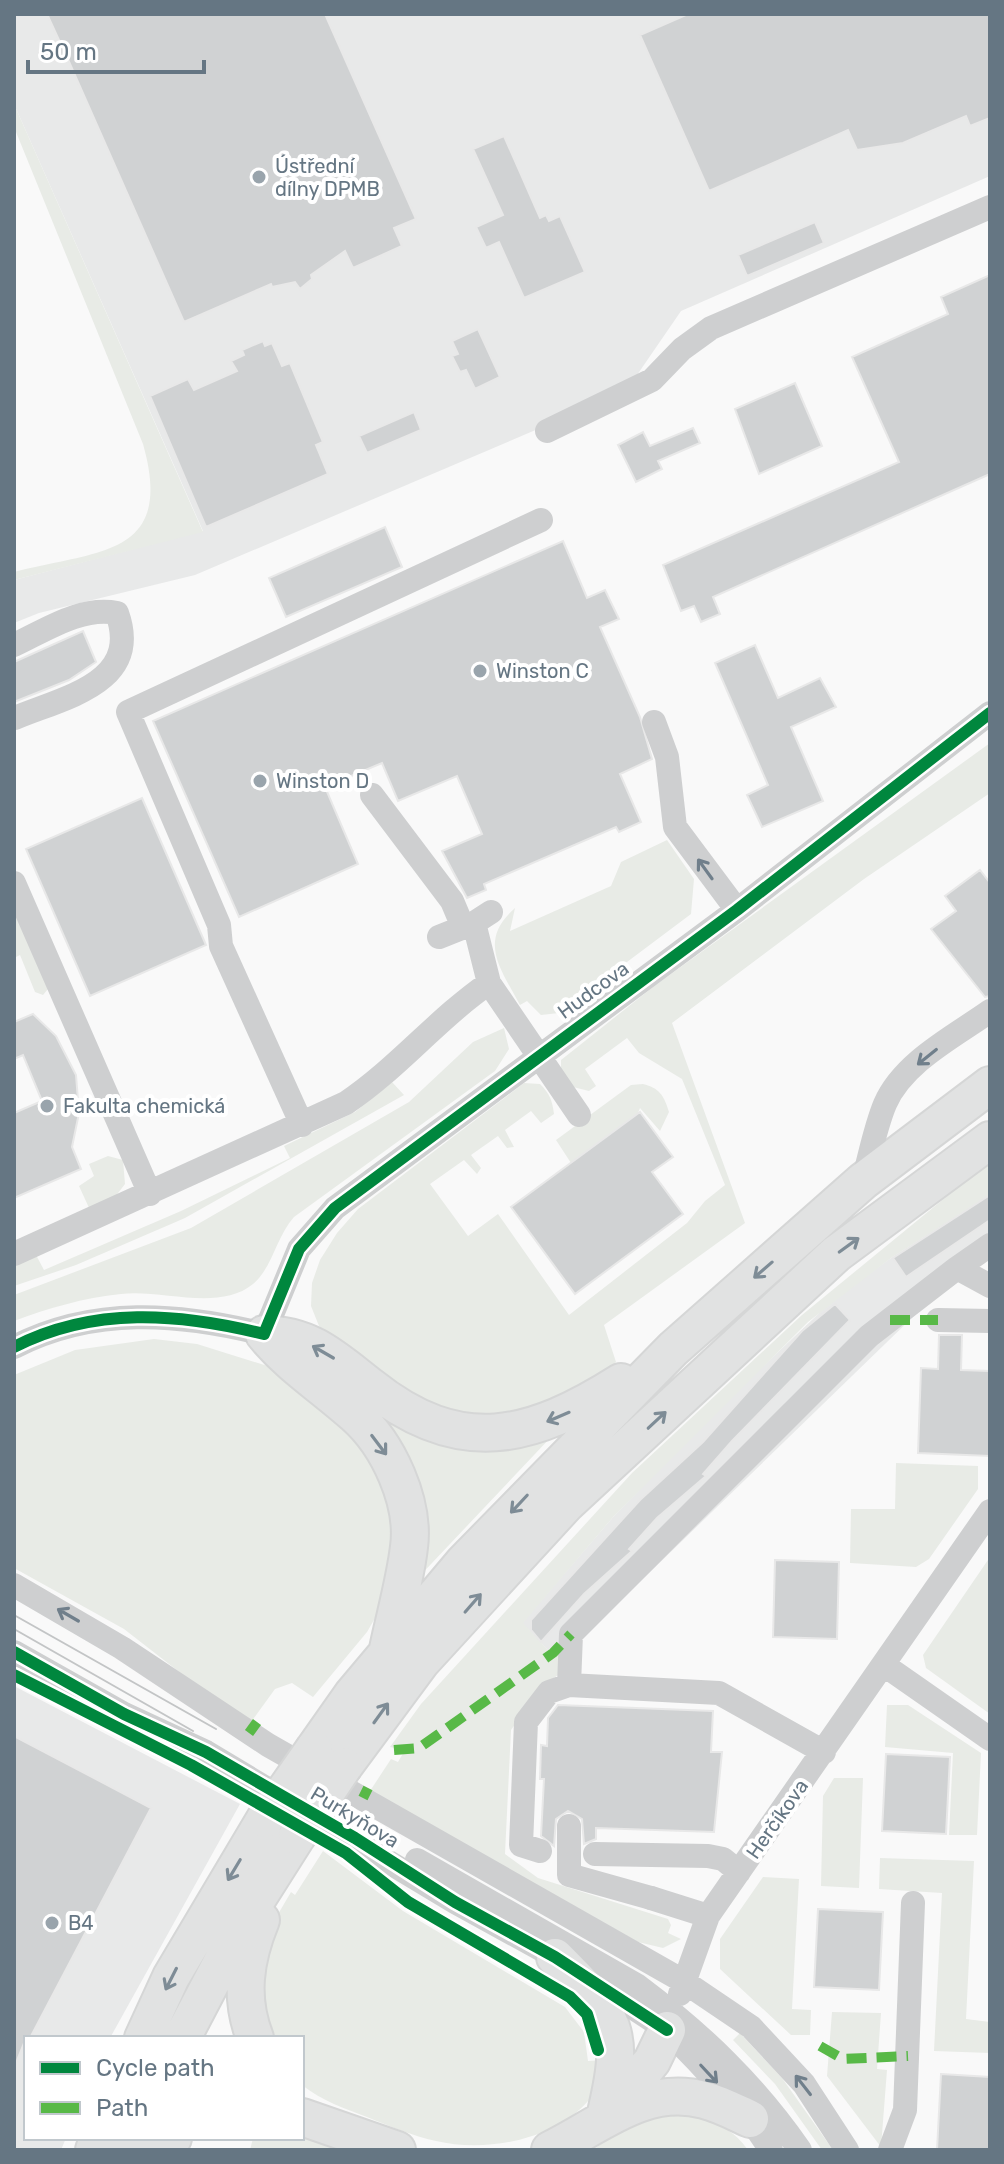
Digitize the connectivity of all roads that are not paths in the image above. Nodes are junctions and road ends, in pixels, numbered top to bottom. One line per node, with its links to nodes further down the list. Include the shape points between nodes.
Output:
1 (990, 207): 2 (street, via 711,328 652,380)
2 (547, 431)
3 (541, 520): 18 (street, via 128,712 219,925 221,946)
4 (14, 645): 6 (street, via 93,612 117,613 123,631 123,653 102,681)
5 (990, 713): 10 (street, Hudcova)
6 (15, 718)
7 (654, 722): 10 (street, one-way to 7, via 675,827 667,757)
8 (372, 795): 11 (street, via 452,901)
9 (14, 883): 21 (street)
10 (737, 910): 15 (street, Hudcova)
11 (476, 921): 12 (street); 13 (street)
12 (439, 937)
13 (489, 983): 15 (street); 18 (street, via 449,1011 366,1090)
14 (990, 1011): 20 (street, one-way to 20, via 923,1058 898,1083 885,1103)
15 (536, 1057): 17 (street); 28 (street, Hudcova, via 315,1227 299,1249)
16 (990, 1085): 20 (highway)
17 (579, 1115)
18 (302, 1125): 21 (street)
19 (990, 1140): 40 (highway, one-way to 19, via 566,1504 836,1254)
20 (863, 1181): 30 (highway, one-way to 30)
21 (150, 1194): 23 (street)
22 (990, 1245): 24 (street)
23 (14, 1254)
24 (957, 1268): 25 (street); 36 (street, via 869,1336 571,1634)
25 (990, 1286)
26 (938, 1320): 27 (street)
27 (990, 1321)
28 (264, 1334): 29 (street, via 206,1319 140,1316 63,1327); 30 (highway, one-way to 28, via 557,1419 493,1433 465,1432 387,1400 336,1359 293,1334); 33 (highway, one-way to 33, via 286,1362 359,1418 389,1457 406,1503 410,1544)
29 (14, 1347)
30 (673, 1349): 33 (highway, one-way to 33, via 464,1562)
31 (990, 1511): 35 (street, Herčíkova)
32 (14, 1585): 49 (street, one-way to 32, via 605,1951 216,1729 122,1648)
33 (388, 1651): 40 (highway)
34 (14, 1652): 37 (street, Purkyňova)
35 (884, 1665): 38 (street); 39 (street, Herčíkova)
36 (569, 1685): 39 (street, via 719,1693); 43 (street, via 549,1692 526,1722 521,1845)
37 (80, 1690): 48 (street, Purkyňova, via 206,1752); 49 (street, via 193,1731)
38 (990, 1739)
39 (824, 1752): 45 (street, Herčíkova)
40 (329, 1758): 42 (highway, bridge); 50 (highway, one-way to 50, bridge, via 265,1819 171,1977)
41 (569, 1826): 47 (street, bridge, via 569,1875)
42 (294, 1840): 51 (highway, via 245,1918); 52 (highway, via 247,1958 246,2007)
43 (540, 1851)
44 (595, 1854): 45 (street, via 708,1856 723,1859)
45 (739, 1872): 47 (street, Herčíkova)
46 (913, 1903): 64 (street, via 905,2110)
47 (708, 1916): 49 (street, Herčíkova)
48 (555, 1957): 49 (street, Purkyňova); 54 (highway, via 601,2003 611,2022 617,2061)
49 (675, 2006): 54 (highway, via 652,2061); 56 (street, Purkyňova, one-way to 56); 61 (street, via 734,2067); 62 (street, via 746,2062); 63 (street, Purkyňova, one-way to 49, via 804,2084 751,2027)
50 (144, 2036)
51 (183, 2036)
52 (254, 2036)
53 (304, 2100): 57 (highway)
54 (605, 2117): 56 (highway, via 643,2102 680,2097 704,2100); 59 (highway)
55 (304, 2118): 57 (highway)
56 (750, 2119): 60 (street, Purkyňova)
57 (352, 2133): 58 (highway)
58 (397, 2150)
59 (550, 2150)
60 (771, 2150)
61 (800, 2150)
62 (815, 2150)
63 (847, 2150)
64 (890, 2150)

